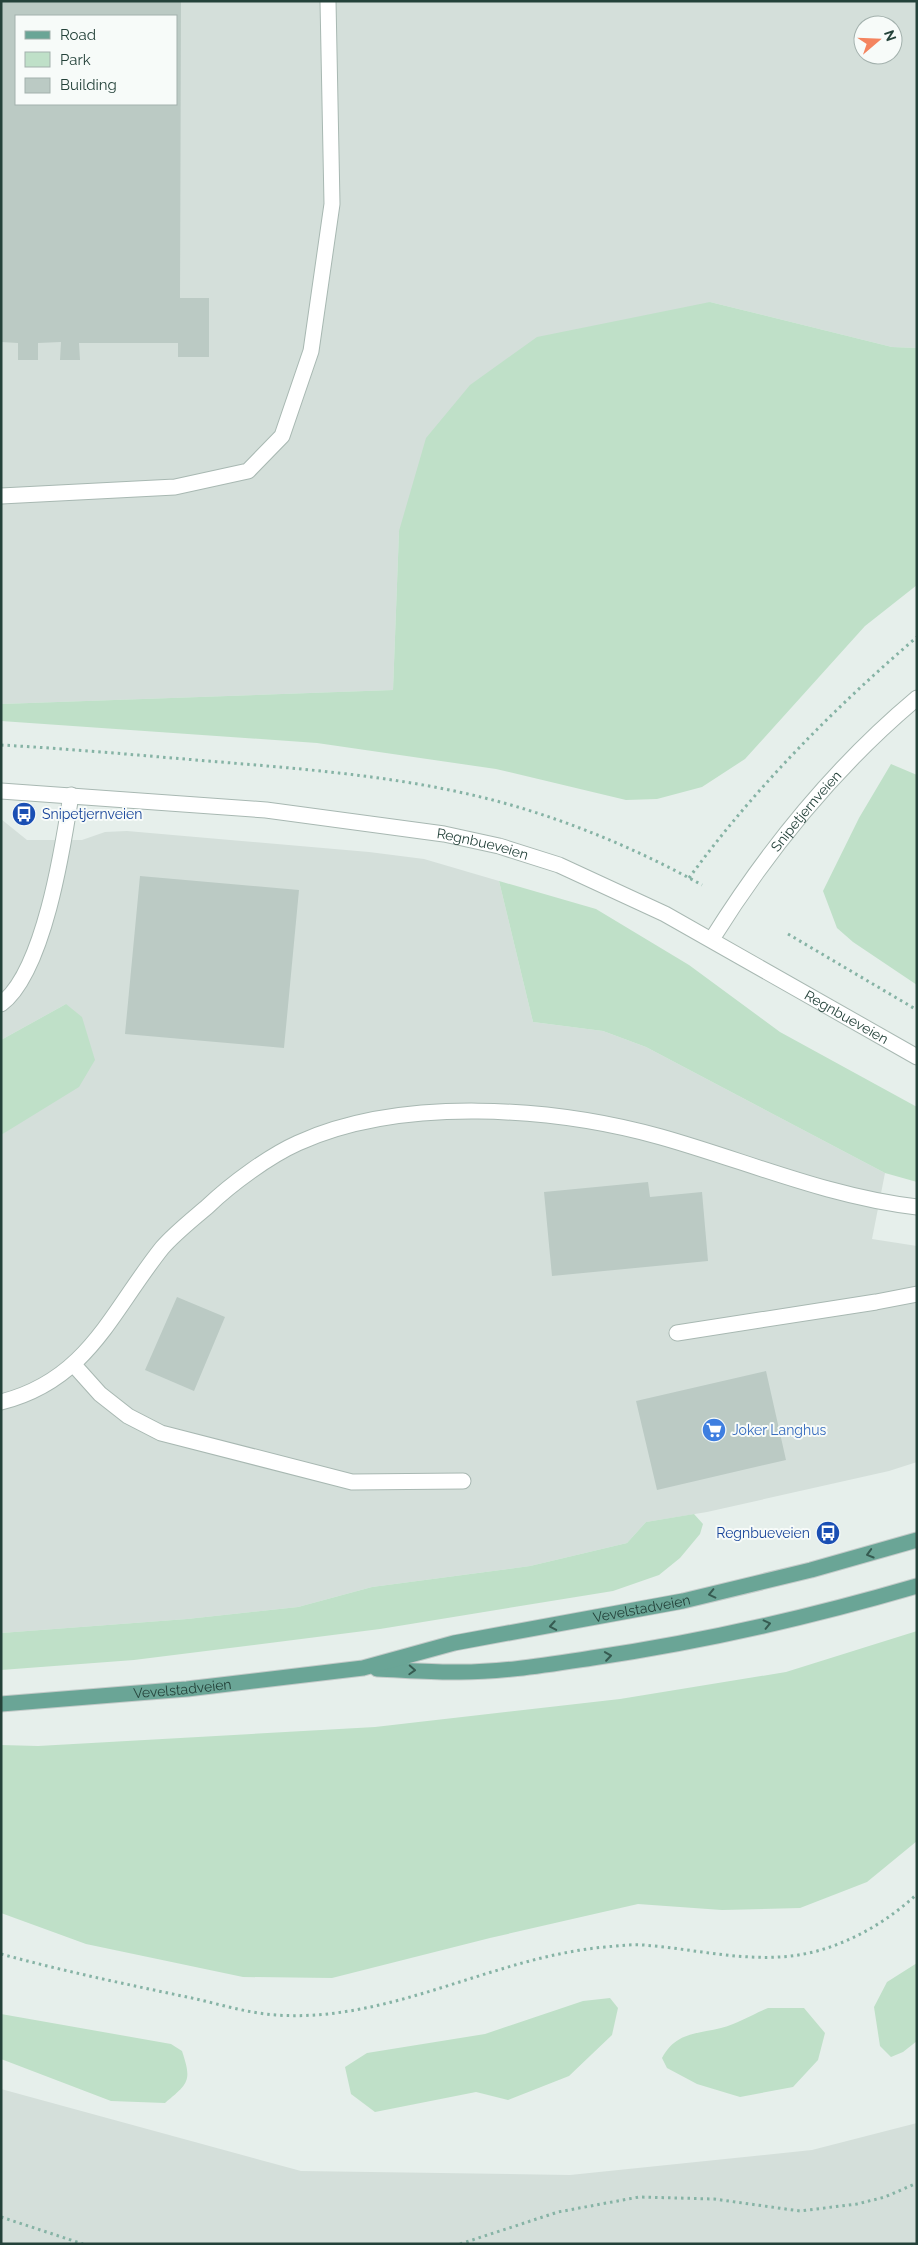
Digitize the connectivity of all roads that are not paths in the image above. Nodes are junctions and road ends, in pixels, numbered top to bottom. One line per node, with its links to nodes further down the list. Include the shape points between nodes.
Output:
1 (328, 1): 2 (street, via 332,204 312,351 282,436 248,471 175,486)
2 (1, 496)
3 (917, 698): 6 (street, Snipetjernveien, via 878,732 795,824 734,903)
4 (1, 791): 5 (street, Regnbueveien)
5 (71, 795): 6 (street, Regnbueveien, via 266,810 444,834 499,846 559,865); 7 (street, via 62,857 40,939 24,974 9,998)
6 (712, 939): 8 (street, Regnbueveien)
7 (1, 1004)
8 (917, 1057)
9 (917, 1207): 12 (street, via 836,1191 660,1137 598,1123 457,1111 385,1117 338,1128 296,1144 213,1201 164,1247)
10 (917, 1294): 11 (street)
11 (677, 1333)
12 (74, 1365): 13 (street, via 49,1384); 14 (street, via 100,1394 128,1416 161,1433 352,1482)
13 (1, 1402)
14 (463, 1481)
15 (917, 1540): 17 (main road, Vevelstadveien, one-way to 17, via 709,1595 454,1643)
16 (917, 1586): 17 (main road, Vevelstadveien, one-way to 16, via 454,1672 563,1663 690,1641)
17 (363, 1668): 18 (main road, Vevelstadveien, via 196,1688)
18 (1, 1704)

